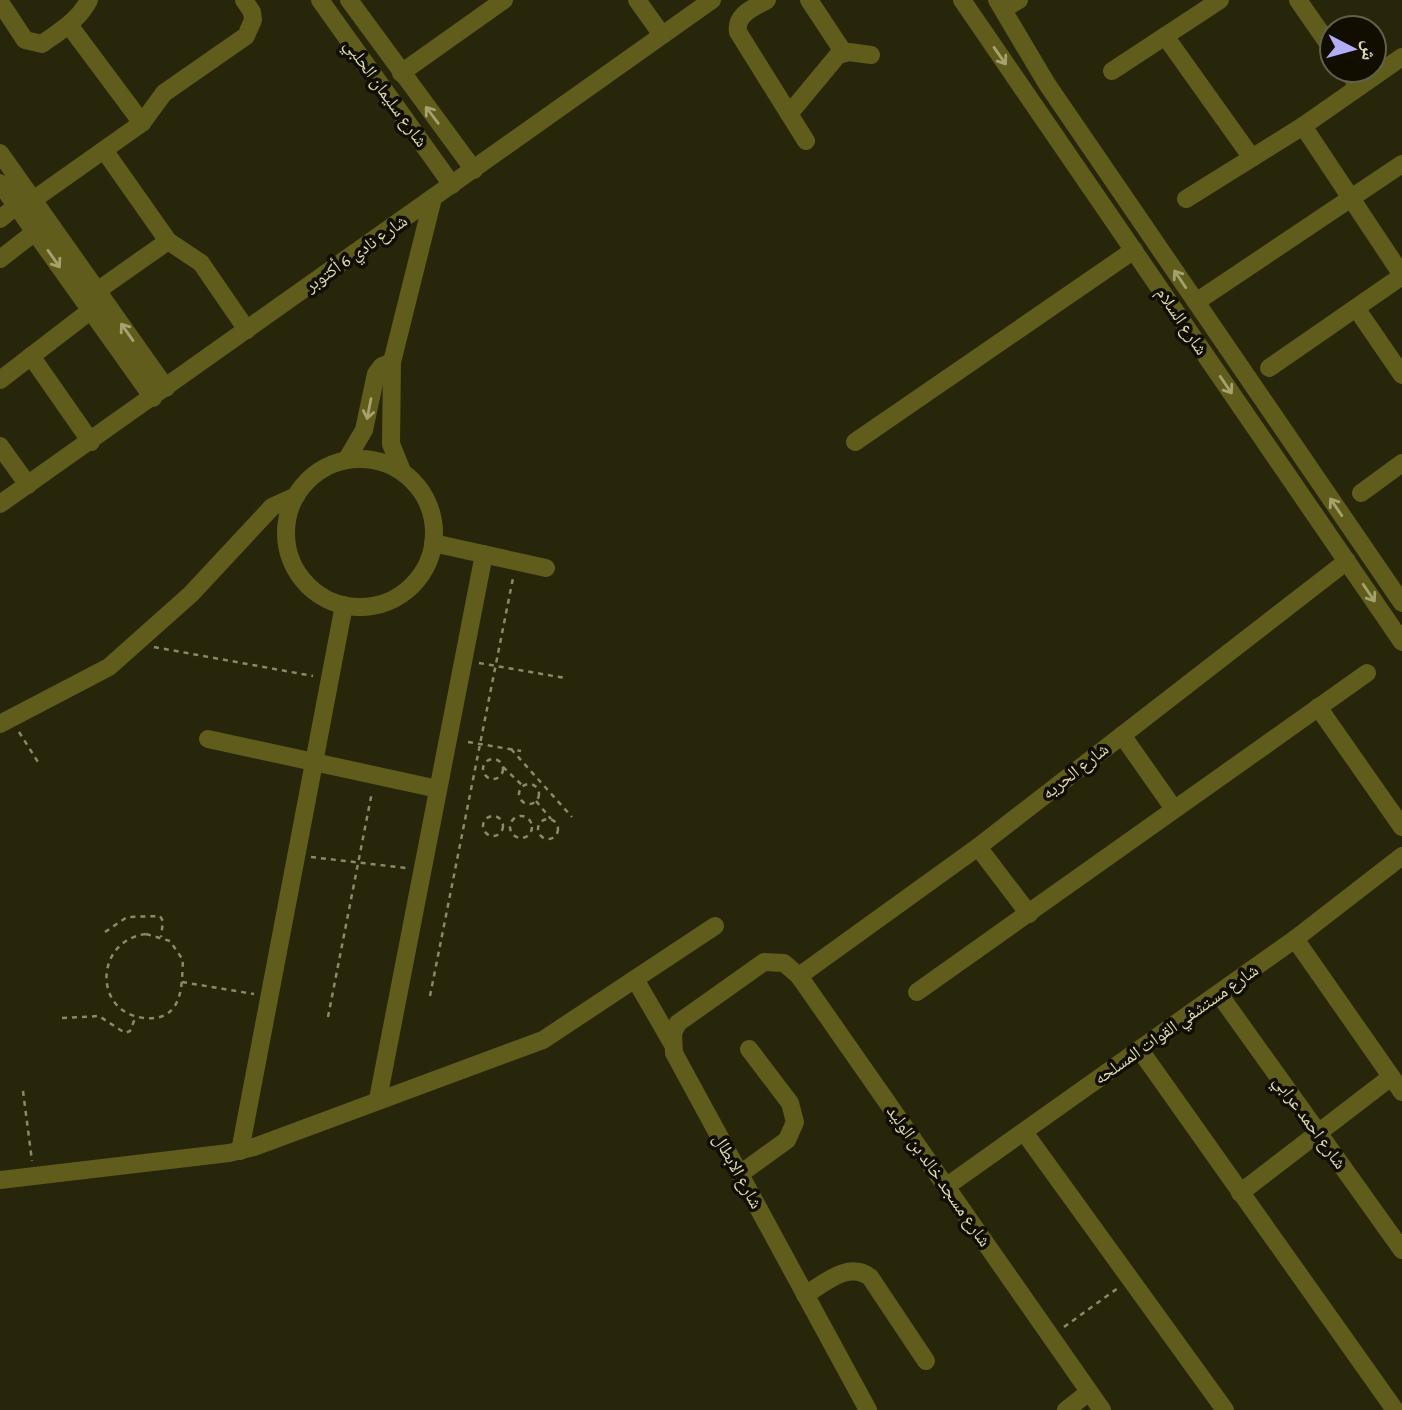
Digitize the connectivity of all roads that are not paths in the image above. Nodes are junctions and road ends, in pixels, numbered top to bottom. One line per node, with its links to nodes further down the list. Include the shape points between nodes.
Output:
1 (89, 0): 16 (street)
2 (244, 0): 30 (street, via 253,20 246,36 164,93)
3 (320, 0): 39 (street, شارع سليمان الحلبي)
4 (349, 0): 24 (street, شارع سليمان الحلبي)
5 (503, 0): 24 (street)
6 (637, 0): 18 (street)
7 (712, 0): 18 (street, شارع نادي 6 أكتوبر)
8 (767, 0): 29 (street, via 741,16 737,28)
9 (809, 0): 20 (street)
10 (962, 0): 28 (street, شارع السلام, one-way to 28)
11 (1019, 0): 15 (street)
12 (1220, 0): 19 (street)
13 (1298, 0): 17 (street)
14 (0, 2): 16 (street, via 25,40 34,43 42,44)
15 (1000, 5): 25 (street, شارع السلام)
16 (69, 25): 30 (street)
17 (1318, 29)
18 (662, 36): 37 (street, شارع نادي 6 أكتوبر)
19 (1165, 36): 23 (street); 35 (street)
20 (844, 53): 21 (street); 29 (street, via 832,60)
21 (871, 55)
22 (1402, 57): 27 (street)
23 (1112, 71)
24 (401, 74): 37 (street, شارع سليمان الحلبي, one-way to 24)
25 (1047, 84): 28 (street); 51 (street, شارع السلام, one-way to 25)
26 (1357, 84): 27 (street)
27 (1359, 87): 31 (street)
28 (1028, 96): 47 (street, شارع السلام)
29 (789, 114): 32 (street)
30 (142, 123): 33 (street)
31 (1303, 126): 35 (street); 42 (street)
32 (806, 141)
33 (104, 150): 43 (street); 46 (street)
34 (0, 153): 38 (street)
35 (1252, 158): 41 (street)
36 (1402, 164): 42 (street)
37 (474, 170): 39 (street, شارع نادي 6 أكتوبر)
38 (3, 180): 43 (street)
39 (452, 185): 40 (street, شارع نادي 6 أكتوبر)
40 (433, 198): 54 (street, شارع نادي 6 أكتوبر); 56 (street)
41 (1186, 199)
42 (1351, 199): 49 (street); 51 (street)
43 (25, 203): 44 (street); 45 (street); 50 (street)
44 (0, 219)
45 (35, 232): 48 (street); 53 (street, one-way to 53)
46 (168, 241): 50 (street); 54 (street, via 201,263)
47 (1134, 250): 62 (street); 73 (street, شارع السلام, one-way to 73)
48 (0, 259)
49 (1402, 275): 52 (street)
50 (97, 291): 60 (street, one-way to 50)
51 (1196, 302): 75 (street, شارع السلام, one-way to 51)
52 (1356, 308): 57 (street); 58 (street)
53 (90, 311): 55 (street); 60 (street)
54 (247, 330): 60 (street, شارع نادي 6 أكتوبر)
55 (31, 356): 59 (street); 61 (street)
56 (392, 362): 64 (street, one-way to 64, via 376,374 364,430); 66 (street, via 391,444)
57 (1269, 368)
58 (1402, 375)
59 (0, 380)
60 (160, 393): 61 (street, شارع نادي 6 أكتوبر)
61 (91, 442): 67 (street, شارع نادي 6 أكتوبر)
62 (855, 442)
63 (0, 446): 67 (street)
64 (347, 459): 66 (street, via 375,460); 69 (street, via 312,476)
65 (1402, 463): 68 (street)
66 (402, 471): 71 (street, via 428,503)
67 (28, 485): 70 (street, شارع نادي 6 أكتوبر)
68 (1360, 493)
69 (296, 496): 76 (street, via 286,522 292,563 308,586); 80 (street, via 272,507 191,594 109,667)
70 (0, 504)
71 (433, 543): 72 (street); 76 (street, via 417,580 396,597 371,606)
72 (484, 554): 74 (street); 84 (street)
73 (1347, 561): 77 (street, شارع السلام, one-way to 77); 81 (street, شارع الحريه)
74 (546, 568)
75 (1399, 593)
76 (344, 605): 83 (street)
77 (1402, 642)
78 (1367, 673): 79 (street)
79 (1318, 708): 85 (street); 86 (street)
80 (5, 721)
81 (1122, 735): 85 (street); 87 (street, شارع الحريه)
82 (208, 739): 83 (street)
83 (314, 762): 84 (street); 104 (street)
84 (438, 789): 101 (street)
85 (1174, 809): 89 (street)
86 (1402, 827)
87 (978, 847): 89 (street); 92 (street, شارع الحريه)
88 (1402, 856): 91 (street, شارع مستشفي القوات المسلحه)
89 (1028, 914): 94 (street)
90 (715, 926): 93 (street)
91 (1295, 939): 95 (street, شارع مستشفي القوات المسلحه); 99 (street)
92 (799, 976): 96 (street, via 784,963 764,962 678,1023); 107 (street, شارع مسجد خالد بن الوليد)
93 (635, 979): 96 (street, شارع الابطال); 101 (street, via 543,1040)
94 (917, 992)
95 (1219, 994): 98 (street, شارع مستشفي القوات المسلحه); 103 (street, شارع احمد عرابي)
96 (672, 1043): 105 (street, شارع الابطال, via 677,1064)
97 (749, 1049): 105 (street, via 790,1103 795,1122 787,1140)
98 (1140, 1050): 102 (street, شارع مستشفي القوات المسلحه); 108 (street)
99 (1391, 1077): 100 (street); 103 (street)
100 (1402, 1092)
101 (378, 1099): 104 (street)
102 (1024, 1132): 107 (street, شارع مستشفي القوات المسلحه); 116 (street)
103 (1320, 1135): 108 (street); 109 (street, شارع احمد عرابي)
104 (240, 1151): 106 (street)
105 (740, 1174): 110 (street, شارع الابطال)
106 (0, 1180)
107 (947, 1186): 112 (street, شارع مسجد خالد بن الوليد)
108 (1240, 1193): 117 (street)
109 (1402, 1250)
110 (806, 1295): 111 (street, via 846,1271 863,1272); 113 (street, شارع الابطال)
111 (926, 1361)
112 (1089, 1392): 114 (street); 115 (street, شارع مسجد خالد بن الوليد)
113 (867, 1410)
114 (1066, 1410)
115 (1102, 1410)
116 (1225, 1410)
117 (1395, 1410)

